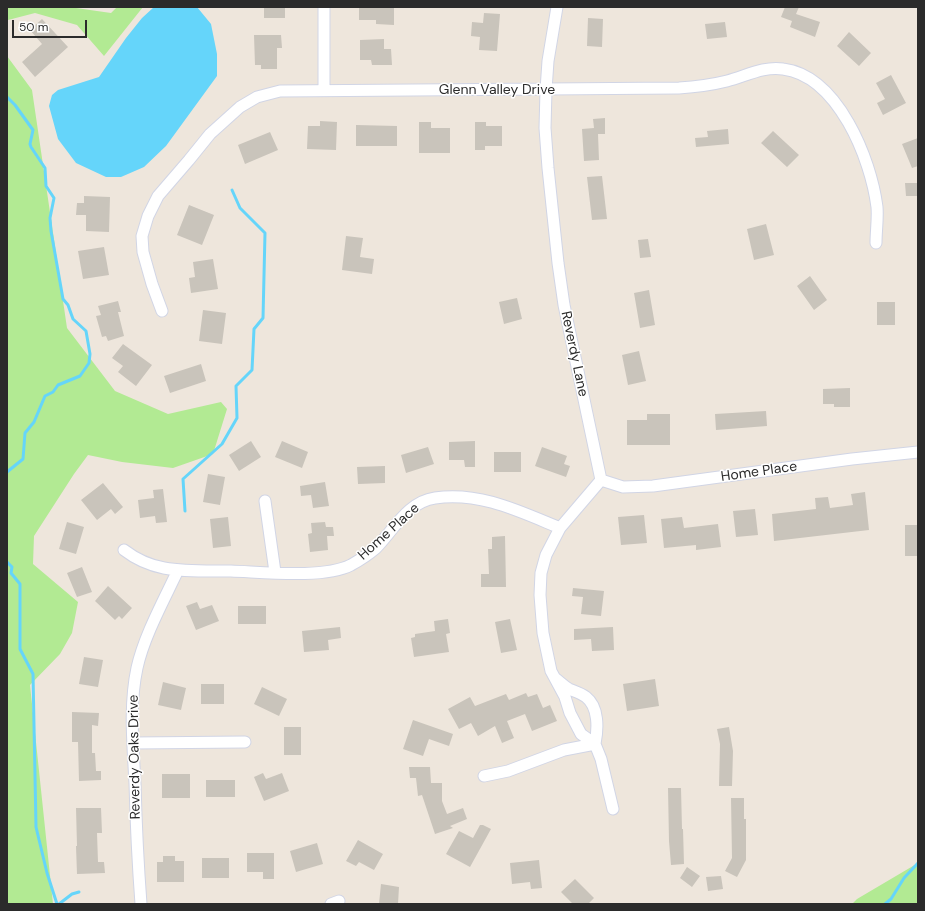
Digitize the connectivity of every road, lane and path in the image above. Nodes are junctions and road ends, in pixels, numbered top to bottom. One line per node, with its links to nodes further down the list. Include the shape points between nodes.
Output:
1 (324, 7): 3 (street)
2 (557, 7): 4 (street, Reverdy Lane)
3 (324, 90): 4 (street, Glenn Valley Drive); 6 (street, Glenn Valley Drive, via 280,91 257,97 240,106 210,134 158,196 142,236 143,252)
4 (546, 90): 5 (street, Glenn Valley Drive, via 692,87 728,81 775,68 802,75 833,98 858,142 868,168 877,206); 8 (street, Reverdy Lane, via 547,152 558,263 564,305)
5 (876, 243)
6 (162, 311)
7 (918, 452): 8 (street, Home Place, via 653,486 624,486)
8 (600, 480): 10 (street)
9 (265, 501): 13 (street)
10 (560, 528): 13 (street, Home Place, via 510,507 461,496 434,498 410,511 375,548 349,566 327,572); 14 (street, via 546,555 541,573 540,595 543,633)
11 (124, 550): 12 (street, Home Place, via 137,560 156,567)
12 (178, 570): 13 (street, Home Place); 16 (street, Reverdy Oaks Drive, via 141,654 134,689)
13 (275, 572)
14 (556, 679): 17 (street, via 581,734); 17 (street, via 567,688 586,696 593,705 598,733)
15 (245, 742): 16 (street)
16 (133, 743): 20 (street, Reverdy Oaks Drive)
17 (595, 744): 18 (street, via 564,750 508,771); 19 (street, via 602,760)
18 (484, 776)
19 (613, 809)
20 (140, 904)

